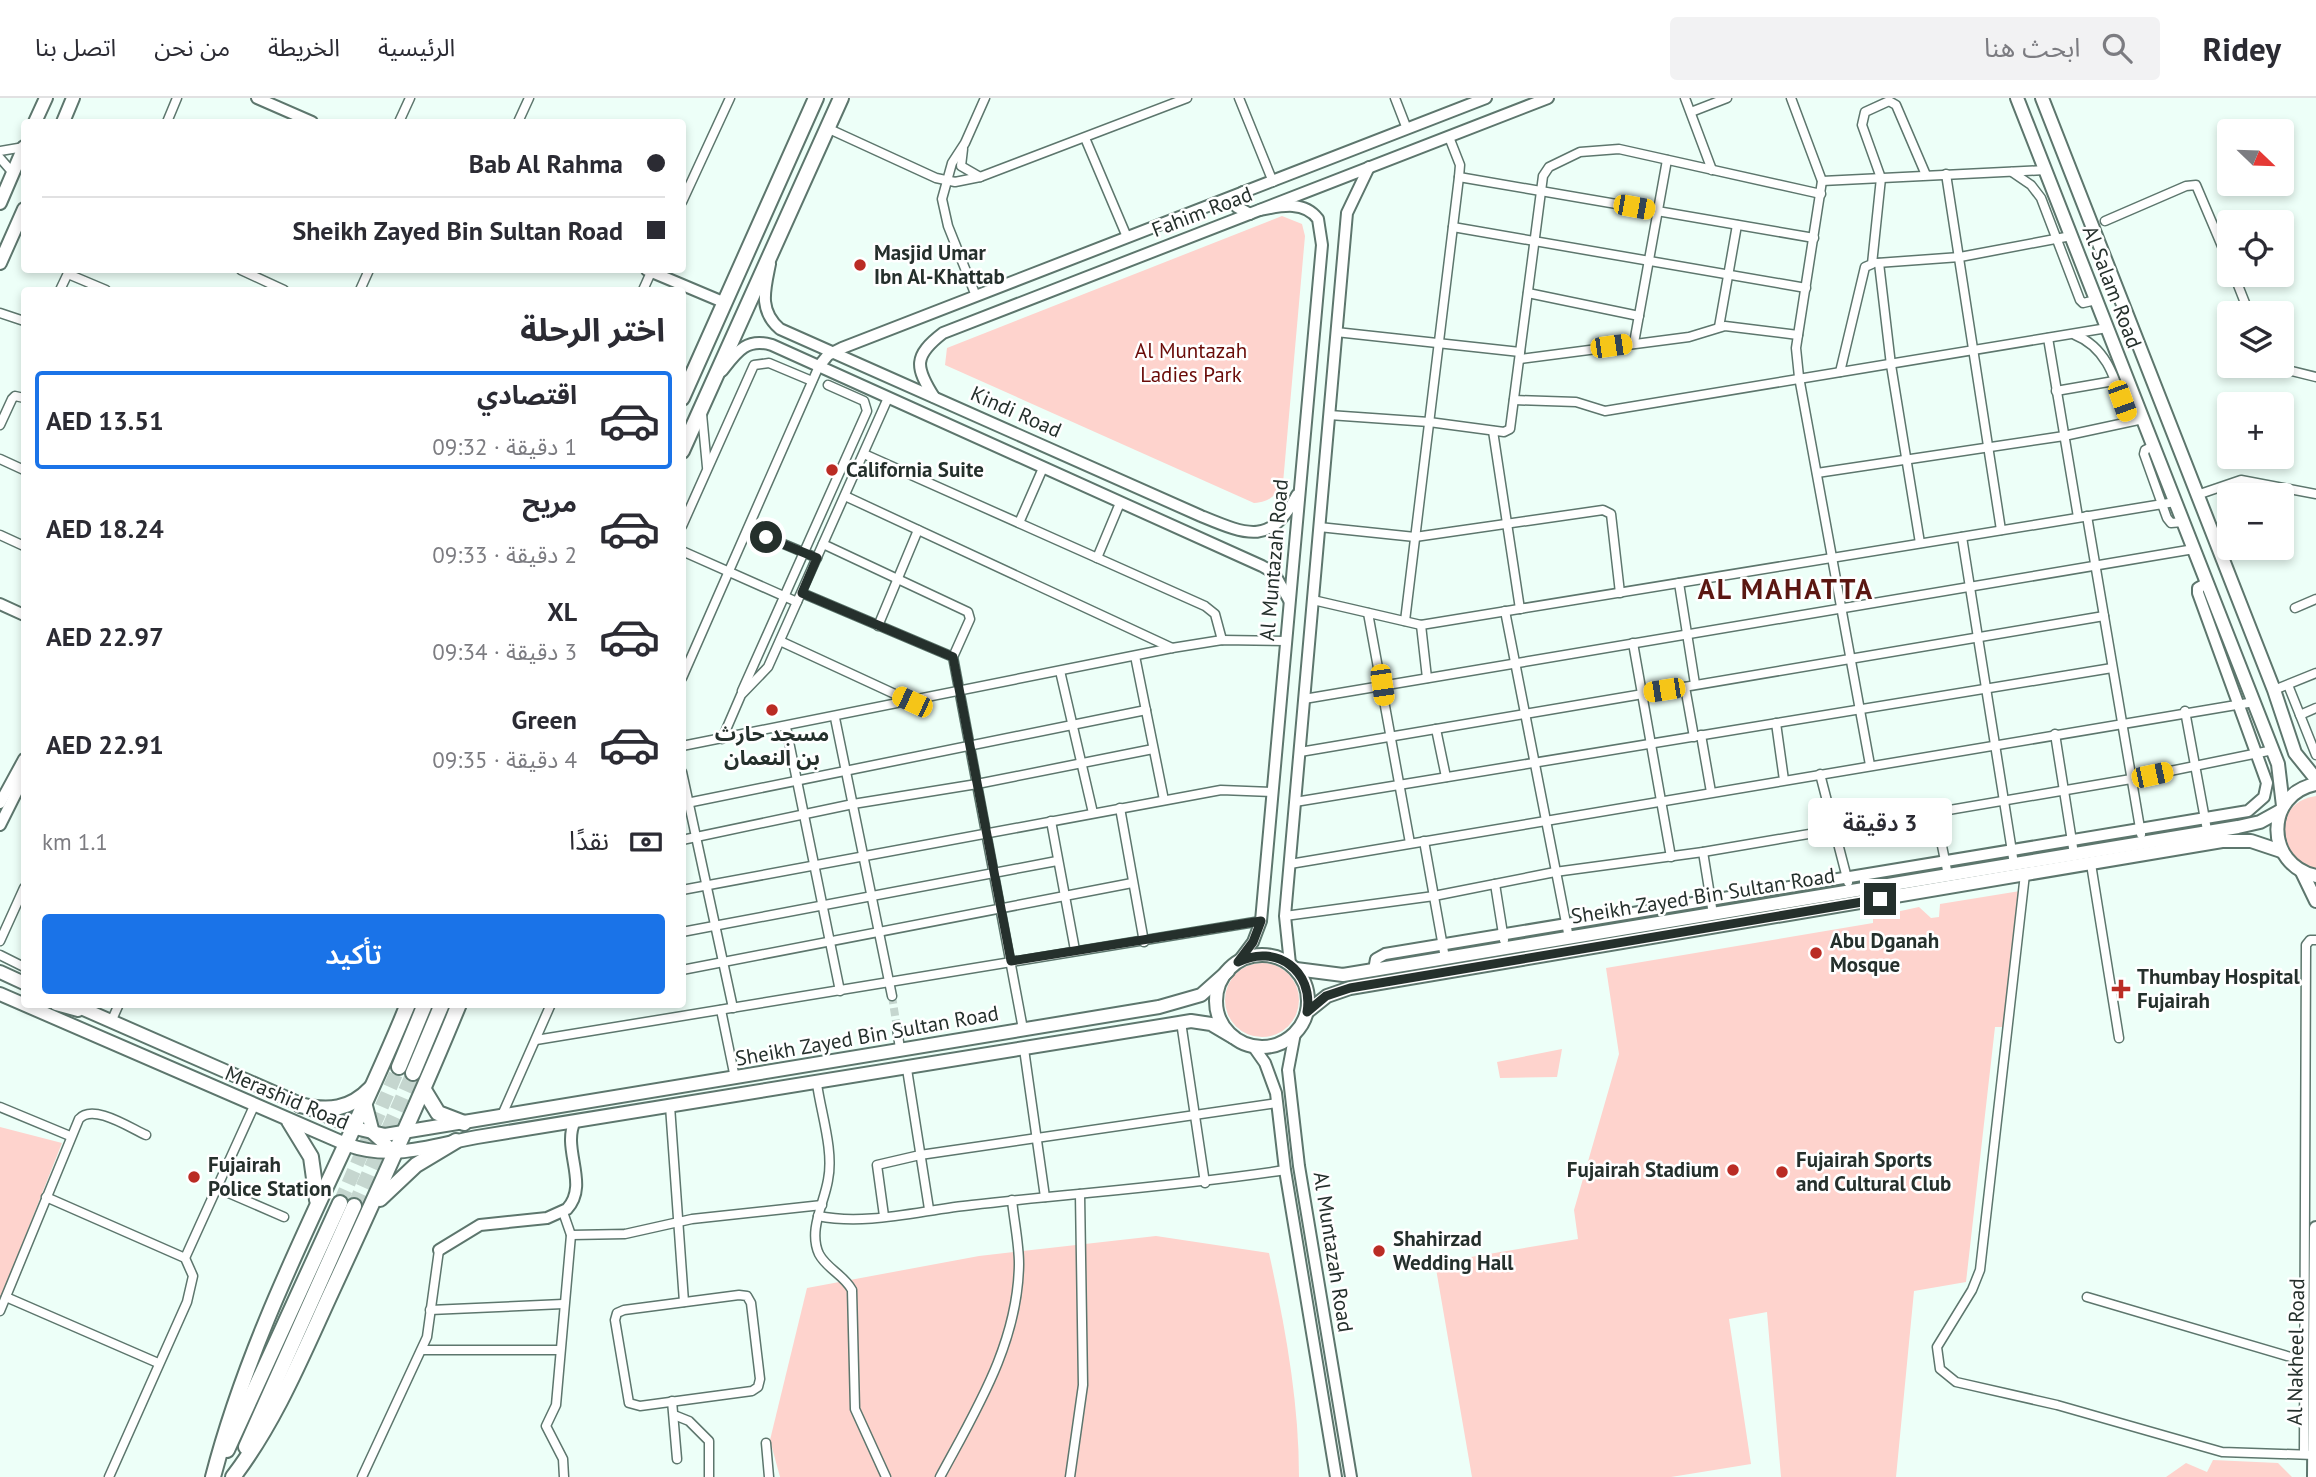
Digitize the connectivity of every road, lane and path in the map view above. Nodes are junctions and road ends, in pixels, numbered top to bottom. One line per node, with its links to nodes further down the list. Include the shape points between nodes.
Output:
1 (73, 98): 26 (main road)
2 (177, 98): 27 (street)
3 (257, 98): 28 (street)
4 (411, 98): 29 (street)
5 (529, 98): 30 (street)
6 (730, 98): 56 (street)
7 (816, 98): 88 (highway)
8 (841, 98): 31 (highway)
9 (985, 98): 35 (street)
10 (1187, 98): 34 (street)
11 (1239, 98): 53 (street)
12 (1395, 98): 32 (street)
13 (1486, 98): 32 (street, Fahim Road)
14 (1524, 98): 22 (street)
15 (1548, 98): 22 (street, Fahim Road)
16 (1685, 98): 23 (street)
17 (1727, 98): 23 (street)
18 (1791, 98): 52 (street)
19 (2017, 98): 43 (main road, Al Salam Road)
20 (2042, 98): 143 (main road, Al Salam Road)
21 (46, 99): 24 (main road); 25 (main road)
22 (1518, 110): 33 (street, Fahim Road)
23 (1691, 112): 42 (street)
24 (36, 119)
25 (42, 119)
26 (64, 119)
27 (168, 119)
28 (305, 119)
29 (400, 119)
30 (519, 119)
31 (827, 128): 51 (street); 71 (highway)
32 (1407, 129): 53 (street, Fahim Road)
33 (1449, 136): 41 (street, Fahim Road); 49 (street)
34 (1085, 138): 48 (street); 67 (street)
35 (965, 143): 48 (street, via 961,166); 51 (street)
36 (21, 148): 37 (street)
37 (0, 151)
38 (21, 154): 45 (main road)
39 (0, 158): 45 (street)
40 (1667, 160): 42 (street); 54 (street, via 1619,149 1580,152 1549,167); 59 (street)
41 (1368, 167): 60 (street, Fahim Road); 81 (street, Al Muntazah Road, via 1349,203)
42 (1712, 170): 57 (street)
43 (2045, 170): 44 (street); 66 (main road, Al Salam Road)
44 (2010, 171): 46 (street); 69 (street, via 2036,191)
45 (13, 173): 58 (main road)
46 (1946, 174): 47 (street); 72 (street)
47 (1926, 175): 50 (street); 50 (street, via 1896,105 1889,101 1865,112 1861,120)
48 (980, 177): 51 (street)
49 (1460, 177): 54 (street); 64 (street)
50 (1881, 178): 52 (street); 75 (street)
51 (944, 181): 86 (street, via 942,199 948,226)
52 (1822, 181): 57 (street)
53 (1273, 182): 55 (street, Fahim Road)
54 (1540, 190): 59 (street); 70 (street)
55 (1243, 192): 60 (street, via 1237,207); 67 (street, Fahim Road)
56 (686, 193)
57 (1821, 194): 68 (street)
58 (0, 202)
59 (1657, 211): 63 (street); 73 (street)
60 (1255, 212): 80 (street, Al Muntazah Road, via 1298,206 1314,214 1322,231); 117 (street, Fahim Road, via 943,333 930,343 919,363)
61 (21, 216): 74 (main road)
62 (2105, 221): 65 (street, via 2196,185)
63 (1737, 225): 68 (street); 79 (street)
64 (1453, 227): 70 (street); 99 (street)
65 (2217, 234)
66 (2071, 236): 69 (street); 87 (main road, Al Salam Road)
67 (1127, 237): 86 (street, Fahim Road)
68 (1814, 238): 84 (street)
69 (2056, 238): 72 (street); 87 (street, via 2080,300)
70 (1535, 241): 73 (street); 85 (street)
71 (774, 248): 101 (street, Kindi Road, via 764,296 767,313 780,329); 112 (highway)
72 (1960, 257): 75 (street); 100 (street)
73 (1648, 261): 79 (street); 90 (street)
74 (0, 263)
75 (1875, 264): 104 (street); 106 (street, via 1865,267)
76 (71, 273): 82 (street)
77 (247, 273): 83 (street)
78 (657, 273): 88 (street)
79 (1729, 275): 84 (street); 92 (street)
80 (1320, 277): 81 (street, via 1328,273); 141 (street, Al Muntazah Road)
81 (1341, 280): 94 (street, Al Muntazah Road)
82 (100, 287)
83 (278, 287)
84 (1806, 288): 96 (street)
85 (1528, 293): 90 (street); 103 (street)
86 (976, 296): 101 (street, Fahim Road)
87 (2096, 300): 93 (main road, Al Salam Road)
88 (723, 302): 114 (highway)
89 (2, 312): 91 (street)
90 (1639, 316): 98 (street)
91 (21, 320)
92 (1719, 327): 96 (street); 98 (street, via 1689,337)
93 (2106, 328): 95 (street); 102 (main road, Al Salam Road)
94 (1336, 332): 99 (street); 123 (street, Al Muntazah Road)
95 (2073, 334): 97 (street); 102 (street)
96 (1798, 335): 108 (street)
97 (2048, 338): 100 (street); 115 (street)
98 (1634, 343): 103 (street)
99 (1439, 344): 103 (street); 126 (street)
100 (1974, 351): 104 (street); 133 (street)
101 (834, 352): 105 (street); 117 (street, Kindi Road)
102 (2110, 352): 111 (street); 124 (main road, Al Salam Road)
103 (1520, 355): 119 (street)
104 (1891, 365): 106 (street); 135 (street)
105 (819, 366): 110 (street); 112 (street, Kindi Road, via 772,345 753,342 740,348); 118 (street, Kindi Road)
106 (1840, 372): 108 (street)
107 (2294, 372): 109 (street)
108 (1799, 377): 119 (street, via 1605,411 1576,402); 140 (street)
109 (2316, 377)
110 (812, 381): 139 (street, via 769,363 754,365); 154 (street)
111 (2114, 381): 115 (street); 125 (street)
112 (712, 384): 121 (highway)
113 (828, 385): 164 (street, via 863,401 867,411)
114 (686, 389)
115 (2056, 391): 130 (street)
116 (21, 397): 122 (street, via 15,396)
117 (934, 397): 120 (street, Kindi Road)
118 (888, 398): 128 (street, Kindi Road); 134 (street)
119 (1514, 400): 129 (street, via 1510,429)
120 (961, 409): 128 (street, via 963,422); 141 (street, Kindi Road, via 1241,533 1267,531 1279,523)
121 (701, 410): 131 (highway); 139 (street)
122 (2, 414): 127 (street)
123 (1329, 415): 126 (street); 153 (street, Al Muntazah Road)
124 (2143, 419): 125 (street); 132 (main road, Al Salam Road)
125 (2129, 421): 130 (street)
126 (1429, 422): 129 (street); 158 (street)
127 (0, 425)
128 (951, 427): 137 (street, Kindi Road)
129 (1493, 431): 152 (street)
130 (2064, 436): 133 (street); 149 (street)
131 (686, 443)
132 (2154, 446): 145 (main road, Al Salam Road); 147 (street, via 2144,454)
133 (1990, 448): 135 (street); 156 (street)
134 (864, 454): 144 (street); 151 (street)
135 (1905, 458): 140 (street); 160 (street)
136 (0, 459): 138 (street)
137 (1043, 468): 146 (street, Kindi Road); 151 (street)
138 (21, 469)
139 (707, 470): 148 (street)
140 (1817, 473): 168 (street)
141 (1300, 488): 181 (street, Al Muntazah Road)
142 (2316, 494): 143 (street, via 2241,480)
143 (2197, 495): 214 (main road, Al Salam Road)
144 (845, 496): 155 (street); 161 (street)
145 (2175, 502): 147 (street); 150 (main road, Al Salam Road)
146 (1121, 503): 167 (street); 181 (street, Kindi Road, via 1274,573)
147 (2161, 503): 149 (street); 150 (street, via 2168,521)
148 (686, 517)
149 (2082, 517): 156 (street); 169 (street)
150 (2183, 522): 163 (main road, Al Salam Road)
151 (1019, 523): 167 (street)
152 (1506, 526): 158 (street); 176 (street, via 1597,509 1608,511); 185 (street)
153 (1319, 527): 158 (street); 178 (street, Al Muntazah Road)
154 (748, 529): 164 (street); 170 (street)
155 (918, 530): 171 (street); 199 (street)
156 (2001, 530): 159 (street)
157 (0, 535): 162 (street)
158 (1415, 537): 190 (street)
159 (1962, 537): 160 (street); 174 (street)
160 (1920, 543): 168 (street)
161 (823, 544): 166 (street); 171 (street)
162 (21, 545)
163 (2194, 549): 169 (street); 173 (main road, Al Salam Road)
164 (803, 552): 166 (street); 177 (street)
165 (686, 553): 170 (street)
166 (817, 558): 175 (street)
167 (1097, 558): 196 (street, via 1205,606 1215,614)
168 (1832, 558): 172 (street); 183 (street)
169 (2095, 565): 174 (street); 189 (street)
170 (729, 572): 177 (street); 205 (street)
171 (897, 579): 192 (street); 201 (street, via 968,612 970,619)
172 (1679, 583): 176 (street); 193 (street)
173 (2207, 583): 220 (main road, Al Salam Road); 221 (street, via 2198,593)
174 (1970, 586): 183 (street); 194 (street)
175 (802, 593): 180 (street); 192 (street)
176 (1620, 593): 185 (street)
177 (783, 596): 180 (street); 217 (street)
178 (1313, 600): 187 (street); 218 (street, Al Muntazah Road)
179 (2316, 600): 184 (street)
180 (797, 602): 195 (street)
181 (1290, 603): 197 (street, Al Muntazah Road)
182 (1, 607): 188 (street)
183 (1841, 608): 193 (street); 202 (street)
184 (2294, 608)
185 (1520, 609): 186 (street)
186 (1505, 611): 191 (street); 203 (street)
187 (1368, 612): 190 (street); 210 (street)
188 (21, 614)
189 (2104, 616): 194 (street); 204 (street)
190 (1405, 621): 191 (street)
191 (1421, 625): 208 (street)
192 (878, 626): 201 (street)
193 (1688, 634): 198 (street); 209 (street)
194 (1978, 637): 202 (street); 213 (street)
195 (780, 640): 217 (street, via 766,673); 219 (street)
196 (1222, 640): 197 (street); 199 (street)
197 (1286, 642): 263 (street, Al Muntazah Road)
198 (1633, 643): 203 (street); 216 (street)
199 (1172, 648): 200 (street)
200 (1135, 656): 206 (street); 224 (street)
201 (953, 657): 215 (street)
202 (1851, 659): 209 (street); 223 (street)
203 (1515, 663): 208 (street); 226 (street)
204 (2112, 668): 213 (street); 229 (street)
205 (686, 669)
206 (1060, 671): 215 (street); 231 (street)
207 (2316, 673): 211 (street)
208 (1427, 678): 210 (street)
209 (1695, 684): 212 (street)
210 (1382, 685): 218 (street); 236 (street)
211 (2288, 685): 214 (street); 227 (street)
212 (1685, 687): 216 (street); 235 (street)
213 (1986, 688): 223 (street); 239 (street)
214 (2274, 690): 258 (main road, Al Salam Road, via 2295,754)
215 (961, 691): 219 (street); 241 (street)
216 (1642, 694): 226 (street); 238 (street)
217 (740, 695): 237 (street)
218 (1304, 699): 245 (street, Al Muntazah Road)
219 (912, 702): 228 (street)
220 (2254, 702): 221 (street); 244 (main road, Al Salam Road)
221 (2239, 704): 225 (street); 246 (street)
222 (2316, 708): 227 (street)
223 (1860, 709): 230 (street); 250 (street)
224 (1146, 710): 231 (street); 242 (street)
225 (2185, 711): 229 (street); 251 (street)
226 (1524, 714): 233 (street); 248 (street)
227 (2300, 715): 243 (street)
228 (835, 718): 232 (street); 252 (street)
229 (2121, 722): 234 (street); 255 (street)
230 (1776, 723): 235 (street); 256 (street)
231 (1073, 725): 241 (street); 247 (street)
232 (786, 727): 237 (street); 257 (street)
233 (1436, 729): 236 (street); 254 (street)
234 (2055, 734): 239 (street); 262 (street)
235 (1698, 736): 238 (street); 264 (street)
236 (1390, 737): 245 (street); 261 (street)
237 (722, 738): 240 (street)
238 (1651, 744): 248 (street); 266 (street)
239 (1995, 744): 250 (street); 267 (street)
240 (686, 745)
241 (971, 746): 252 (street); 260 (street)
242 (1153, 749): 247 (street); 265 (street)
243 (2315, 749)
244 (2273, 750): 246 (street); 273 (main road, Al Salam Road, via 2280,773)
245 (1300, 752): 270 (street, Al Muntazah Road)
246 (2257, 753): 251 (street); 279 (street, via 2267,783 2260,803)
247 (1082, 762): 260 (street); 275 (street)
248 (1533, 763): 254 (street); 278 (street)
249 (21, 764): 268 (street)
250 (1870, 765): 253 (street)
251 (2193, 765): 255 (street); 279 (street)
252 (846, 771): 257 (street); 271 (street)
253 (1820, 774): 256 (street); 281 (street)
254 (1446, 778): 261 (street)
255 (2131, 779): 262 (street); 283 (street)
256 (1784, 780): 264 (street)
257 (797, 781): 269 (street); 276 (street)
258 (2316, 781): 273 (main road, Sheikh Zayed Bin Sultan Road, via 2293,794)
259 (21, 783): 280 (street)
260 (977, 785): 271 (street); 282 (street)
261 (1399, 785): 270 (street); 287 (street)
262 (2063, 789): 267 (street); 288 (street)
263 (1273, 792): 265 (street, via 1220,790); 318 (street, Al Muntazah Road)
264 (1711, 792): 266 (street)
265 (1164, 800): 272 (street)
266 (1662, 800): 278 (street); 292 (street)
267 (2004, 800): 274 (street); 293 (street)
268 (0, 803)
269 (686, 803): 284 (street)
270 (1295, 803): 296 (street, Al Muntazah Road)
271 (853, 804): 276 (street); 291 (street)
272 (1120, 808): 275 (street); 304 (street)
273 (2281, 808): 279 (main road, Sheikh Zayed Bin Sultan Road, via 2249,825); 289 (main road, Al Salam Road, via 2277,838)
274 (1936, 812): 281 (street); 298 (street)
275 (1093, 813): 277 (street)
276 (804, 814): 284 (street); 295 (street)
277 (1051, 821): 282 (street); 294 (street)
278 (1544, 821): 286 (street); 300 (street)
279 (2206, 824): 283 (main road, Sheikh Zayed Bin Sultan Road)
280 (0, 825)
281 (1833, 830): 290 (street); 307 (street)
282 (986, 833): 291 (street); 299 (street)
283 (2141, 836): 288 (main road, Sheikh Zayed Bin Sultan Road)
284 (696, 837): 285 (street); 305 (street)
285 (686, 839)
286 (1424, 841): 287 (street); 311 (street)
287 (1410, 843): 296 (street)
288 (2073, 848): 293 (main road, Sheikh Zayed Bin Sultan Road)
289 (2281, 851): 297 (main road, Sheikh Zayed Bin Sultan Road, via 2237,840); 301 (main road)
290 (1703, 852): 292 (street); 315 (street)
291 (863, 855): 295 (street); 310 (street)
292 (1671, 857): 300 (street)
293 (2013, 858): 298 (main road, Sheikh Zayed Bin Sultan Road)
294 (1057, 860): 299 (street); 312 (street)
295 (814, 864): 305 (street); 314 (street)
296 (1290, 864): 317 (street, Al Muntazah Road)
297 (2091, 864): 302 (main road, Sheikh Zayed Bin Sultan Road); 365 (street)
298 (1946, 869): 307 (main road, Sheikh Zayed Bin Sultan Road)
299 (993, 872): 310 (street); 316 (street)
300 (1555, 872): 306 (street); 321 (street)
301 (2302, 872): 303 (main road); 313 (main road)
302 (2025, 874): 358 (main road, Sheikh Zayed Bin Sultan Road, via 1350,988 1326,996); 433 (street, via 1980,1270 1941,1336 1937,1347 1940,1369 1956,1382 2057,1405 2187,1444 2222,1452)
303 (2316, 876)
304 (1132, 883): 312 (street); 326 (street)
305 (706, 884): 308 (street); 319 (street)
306 (1495, 884): 311 (street); 327 (street)
307 (1849, 885): 315 (main road, Sheikh Zayed Bin Sultan Road)
308 (686, 889)
309 (21, 895): 324 (street)
310 (872, 896): 314 (street); 322 (street)
311 (1434, 896): 317 (street); 329 (street)
312 (1064, 897): 316 (street); 328 (street)
313 (2316, 901)
314 (823, 905): 319 (street); 325 (street)
315 (1712, 907): 321 (main road, Sheikh Zayed Bin Sultan Road)
316 (1000, 909): 322 (street); 332 (street)
317 (1285, 916): 336 (street, Al Muntazah Road)
318 (1261, 921): 326 (street); 334 (street, Al Muntazah Road)
319 (715, 926): 320 (street); 333 (street)
320 (686, 931)
321 (1568, 931): 327 (main road, Sheikh Zayed Bin Sultan Road)
322 (879, 932): 325 (street); 341 (street)
323 (2316, 940): 428 (street, via 2306,945)
324 (0, 941)
325 (830, 942): 333 (street); 342 (street)
326 (1144, 942): 328 (street)
327 (1504, 942): 329 (main road, Sheikh Zayed Bin Sultan Road)
328 (1075, 950): 332 (street)
329 (1444, 952): 336 (main road, Sheikh Zayed Bin Sultan Road, via 1333,976)
330 (0, 955): 331 (street)
331 (10, 960): 335 (street); 339 (street)
332 (1011, 961): 341 (street); 362 (street)
333 (723, 962): 337 (street); 346 (street)
334 (1238, 962): 336 (main road, via 1269,955); 338 (main road)
335 (21, 966)
336 (1293, 967): 358 (main road, via 1307,989)
337 (686, 969)
338 (1228, 971): 362 (main road, Sheikh Zayed Bin Sultan Road, via 1185,1002); 364 (main road, via 1219,987 1217,1005 1222,1023)
339 (1, 976): 340 (main road)
340 (21, 982)
341 (890, 982): 342 (street); 344 (street)
342 (840, 990): 346 (street)
343 (0, 994): 345 (main road, Merashid Road)
344 (892, 996)
345 (21, 1004)
346 (733, 1007): 357 (street)
347 (31, 1008): 379 (main road, Merashid Road)
348 (75, 1008): 356 (main road)
349 (81, 1008): 356 (main road, Merashid Road)
350 (118, 1008): 359 (street)
351 (406, 1008): 373 (highway)
352 (423, 1008): 370 (highway)
353 (440, 1008): 372 (highway)
354 (457, 1008): 376 (highway)
355 (549, 1008): 366 (street)
356 (85, 1010): 359 (main road, Merashid Road)
357 (721, 1010): 366 (street); 374 (street)
358 (1307, 1012): 363 (main road)
359 (111, 1022): 378 (main road, Merashid Road)
360 (1181, 1023): 364 (main road, Sheikh Zayed Bin Sultan Road, via 1202,1021); 369 (main road, Sheikh Zayed Bin Sultan Road); 384 (street)
361 (897, 1028): 368 (street)
362 (1023, 1029): 368 (main road, Sheikh Zayed Bin Sultan Road)
363 (1295, 1033): 367 (main road, via 1279,1044); 446 (street, Al Muntazah Road, via 1288,1070 1297,1154)
364 (1233, 1037): 367 (main road)
365 (2119, 1038)
366 (536, 1040): 383 (street)
367 (1253, 1046): 377 (street, Al Muntazah Road, via 1270,1073)
368 (900, 1049): 374 (main road, Sheikh Zayed Bin Sultan Road)
369 (1024, 1049): 371 (main road, Sheikh Zayed Bin Sultan Road); 393 (street)
370 (398, 1067)
371 (907, 1069): 375 (main road, Sheikh Zayed Bin Sultan Road); 398 (street)
372 (413, 1073)
373 (378, 1078): 378 (highway, via 363,1096 344,1107 327,1110); 380 (highway)
374 (734, 1078): 383 (main road, Sheikh Zayed Bin Sultan Road)
375 (817, 1084): 381 (main road, Sheikh Zayed Bin Sultan Road); 408 (street, via 830,1168)
376 (424, 1090): 387 (highway, via 438,1113); 390 (highway)
377 (1277, 1103): 384 (street); 399 (street, Al Muntazah Road)
378 (300, 1105): 388 (main road, Merashid Road)
379 (254, 1106): 385 (main road, Merashid Road); 402 (street)
380 (366, 1106): 388 (highway); 389 (main road)
381 (670, 1106): 386 (main road, Sheikh Zayed Bin Sultan Road); 415 (street)
382 (0, 1107): 392 (street)
383 (502, 1115): 387 (main road, Merashid Road)
384 (1195, 1115): 393 (street); 401 (street)
385 (289, 1121): 395 (main road, Merashid Road); 407 (highway, via 311,1157)
386 (575, 1121): 394 (main road, Merashid Road); 410 (street, via 571,1133 577,1187)
387 (464, 1123): 390 (main road, Merashid Road)
388 (355, 1129): 389 (main road, Merashid Road); 395 (highway); 396 (main road)
389 (373, 1133): 390 (main road, Merashid Road); 397 (main road)
390 (404, 1134): 397 (highway)
391 (146, 1135): 392 (street, via 88,1112)
392 (70, 1136): 404 (street)
393 (1036, 1139): 398 (street); 405 (street)
394 (456, 1141): 397 (main road, Merashid Road); 414 (highway, via 404,1174)
395 (348, 1145): 396 (main road, Merashid Road); 407 (highway)
396 (379, 1153): 397 (main road, Merashid Road); 400 (main road)
397 (395, 1154): 400 (highway)
398 (920, 1155): 409 (street); 412 (street, via 877,1165)
399 (1285, 1170): 401 (street); 445 (street, Al Muntazah Road)
400 (384, 1177): 414 (highway)
401 (1205, 1183): 403 (street)
402 (217, 1188): 413 (street); 419 (street)
403 (1080, 1194): 405 (street); 444 (street, via 1083,1385)
404 (46, 1197): 419 (street); 420 (street)
405 (1045, 1197): 406 (street)
406 (1012, 1200): 409 (street); 443 (street, via 1019,1262 1009,1335)
407 (317, 1205): 436 (highway, via 235,1396)
408 (821, 1205): 411 (street); 415 (street)
409 (929, 1209): 412 (street)
410 (563, 1212): 417 (street); 418 (street, via 480,1226)
411 (818, 1216): 412 (street, via 848,1220); 442 (street, via 815,1233 820,1254 852,1290 855,1409)
412 (884, 1216)
413 (284, 1217)
414 (367, 1217): 437 (highway, via 270,1420)
415 (678, 1222): 417 (street, via 625,1234); 422 (street)
416 (2316, 1228): 433 (main road, Al Nakheel Road)
417 (571, 1235): 423 (street)
418 (439, 1250): 424 (street)
419 (185, 1258): 429 (street, via 193,1284)
420 (6, 1297): 425 (street); 429 (street)
421 (2087, 1297): 428 (street)
422 (684, 1302): 430 (street, via 624,1310 616,1317 626,1400 636,1406); 430 (street, via 747,1296 760,1383 752,1391)
423 (564, 1304): 424 (street); 427 (street)
424 (430, 1310): 426 (street)
425 (0, 1311)
426 (422, 1350): 427 (street); 438 (street)
427 (559, 1350): 439 (street, via 556,1405 546,1426 563,1459)
428 (2304, 1362): 433 (street)
429 (158, 1363): 435 (street)
430 (672, 1401): 431 (street)
431 (674, 1415): 434 (street); 440 (street, via 689,1421 709,1441)
432 (766, 1443): 441 (street)
433 (2309, 1455): 447 (main road, Al Nakheel Road)
434 (677, 1459)
435 (109, 1477)
436 (214, 1477): 437 (highway, via 347,1204)
437 (232, 1477)
438 (362, 1477)
439 (564, 1477)
440 (709, 1477)
441 (769, 1477)
442 (886, 1477)
443 (940, 1477)
444 (1070, 1477)
445 (1336, 1477)
446 (1351, 1477)
447 (2314, 1477)

